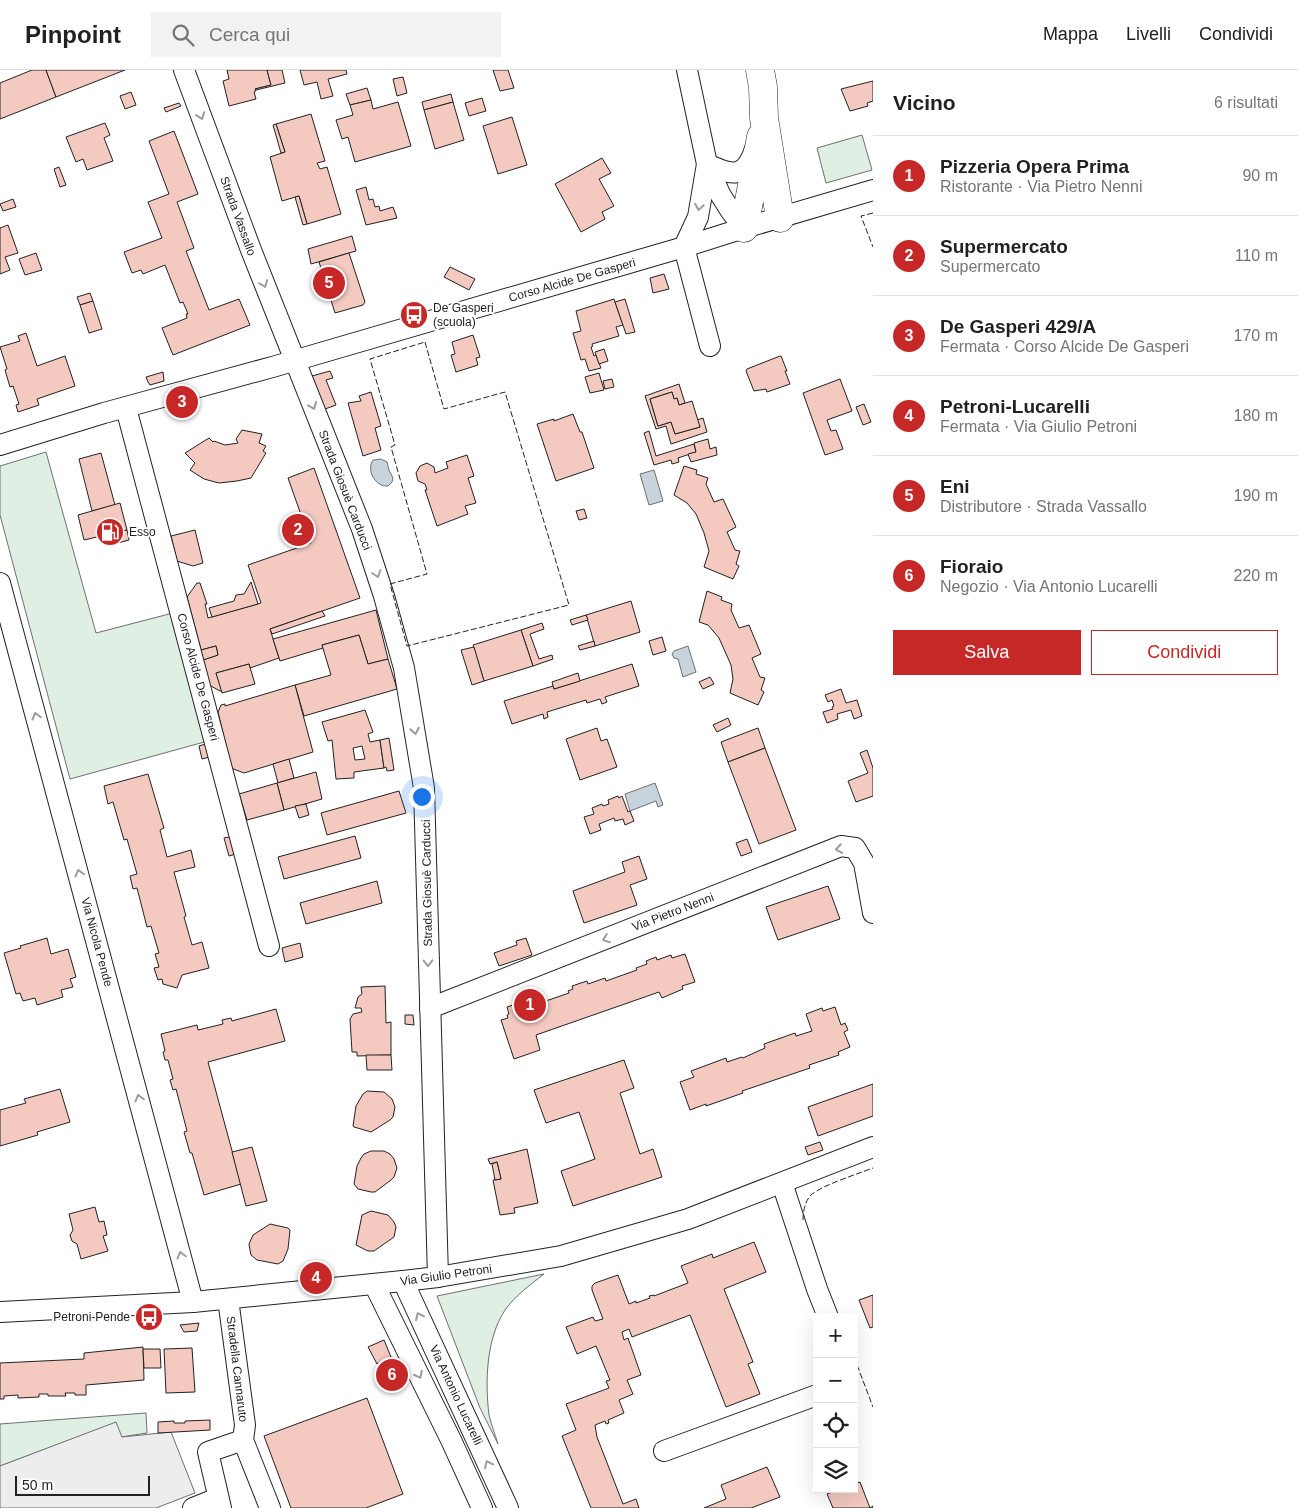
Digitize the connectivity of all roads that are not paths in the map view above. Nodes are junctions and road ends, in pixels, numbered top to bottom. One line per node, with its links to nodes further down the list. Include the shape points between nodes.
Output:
1 (184, 70): 11 (street, Strada Vassallo, one-way to 11)
2 (687, 70): 5 (street)
3 (760, 70): 4 (highway)
4 (764, 118): 5 (street, via 748,166 732,173); 7 (highway); 8 (highway)
5 (707, 164): 8 (street, via 720,194); 9 (street, one-way to 9, via 698,217)
6 (873, 190): 7 (street, Corso Alcide De Gasperi)
7 (780, 218): 8 (street, Corso Alcide De Gasperi)
8 (744, 228): 9 (street, Corso Alcide De Gasperi)
9 (684, 248): 10 (street); 11 (street, Corso Alcide De Gasperi)
10 (710, 346)
11 (294, 360): 12 (street, Corso Alcide De Gasperi); 17 (street, Strada Giosuè Carducci, one-way to 17, via 362,529 404,668 424,788)
12 (126, 408): 13 (street, Corso Alcide De Gasperi); 16 (street, Corso Alcide De Gasperi)
13 (0, 445)
14 (0, 583): 24 (street, Via Nicola Pende, one-way to 14)
15 (873, 912): 17 (street, Via Pietro Nenni, one-way to 17, via 864,863 854,848 841,846)
16 (269, 946)
17 (430, 1008): 20 (street, Strada Giosuè Carducci)
18 (873, 1147): 19 (street, Via Giulio Petroni)
19 (782, 1183): 20 (street, Via Giulio Petroni, via 688,1219 561,1256); 26 (street)
20 (438, 1278): 21 (street, Via Giulio Petroni)
21 (403, 1281): 22 (street, Via Giulio Petroni); 34 (street, Via Antonio Lucarelli, one-way to 21)
22 (374, 1284): 23 (street, Via Giulio Petroni); 33 (street, Via Antonio Lucarelli, one-way to 33, via 452,1440)
23 (228, 1299): 24 (street, Via Giulio Petroni); 28 (street, Stradella Cannaruto, via 245,1425)
24 (193, 1302): 25 (street, Via Giulio Petroni)
25 (0, 1312)
26 (826, 1313)
27 (813, 1396): 29 (street)
28 (244, 1440): 30 (street, Stradella Cannaruto, via 208,1452); 32 (street, Stradella Cannaruto)
29 (664, 1451)
30 (219, 1503): 31 (street)
31 (193, 1508)
32 (270, 1508)
33 (482, 1508)
34 (508, 1508)

